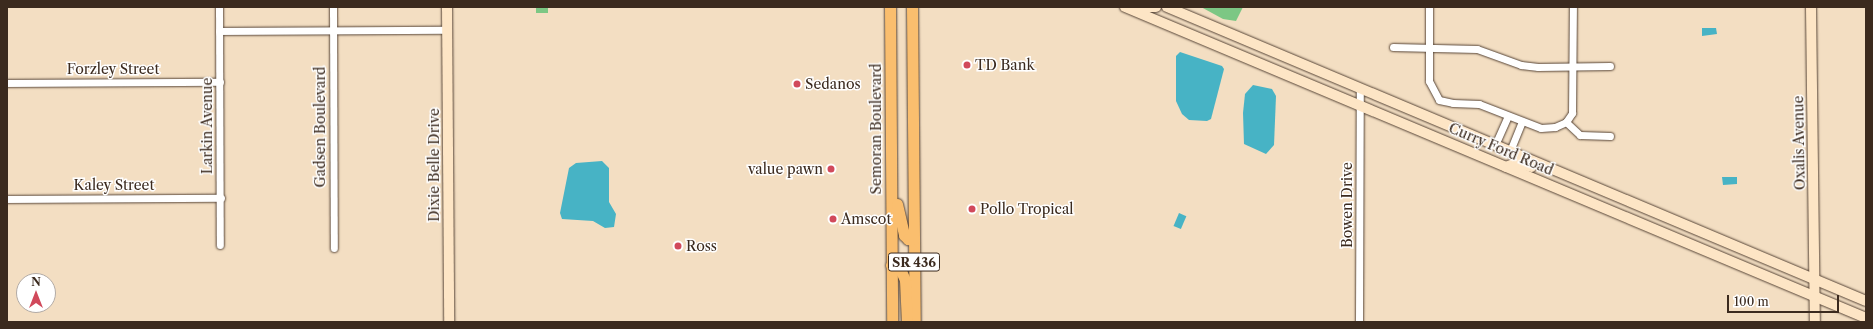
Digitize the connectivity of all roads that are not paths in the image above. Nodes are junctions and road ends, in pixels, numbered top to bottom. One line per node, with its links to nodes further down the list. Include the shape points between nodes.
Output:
1 (219, 7): 15 (street, Larkin Avenue)
2 (333, 7): 16 (street, Gadsen Boulevard)
3 (447, 7): 14 (main road, Dixie Belle Drive)
4 (890, 7): 34 (main road, Semoran Boulevard / SR 436)
5 (912, 7): 40 (main road, SR 436)
6 (1125, 7): 13 (main road, Curry Ford Road)
7 (1141, 7): 8 (main road)
8 (1156, 7)
9 (1167, 7): 17 (main road, Curry Ford Road)
10 (1429, 7): 18 (street)
11 (1573, 7): 20 (street)
12 (1811, 7): 44 (main road, Oxalis Avenue)
13 (1159, 21): 17 (main road, via 1174,17 1221,37); 25 (main road, Curry Ford Road)
14 (447, 30): 16 (street); 48 (main road, Dixie Belle Drive)
15 (219, 31): 16 (street); 23 (street, Larkin Avenue)
16 (333, 31): 42 (street, Gadsen Boulevard)
17 (1247, 41): 24 (main road, Curry Ford Road)
18 (1429, 46): 19 (street); 20 (street, via 1476,49 1521,65); 26 (street, via 1429,81 1439,100 1479,104)
19 (1393, 47)
20 (1573, 66): 21 (street); 28 (street, via 1572,113)
21 (1610, 66)
22 (7, 82): 23 (street, Forzley Street)
23 (220, 82): 36 (street, Larkin Avenue)
24 (1360, 88): 25 (street, Bowen Drive); 31 (main road, Curry Ford Road)
25 (1360, 106): 29 (main road, Curry Ford Road); 52 (street, Bowen Drive)
26 (1508, 116): 27 (street); 31 (street)
27 (1522, 121): 28 (street, via 1541,128 1555,127); 32 (street)
28 (1566, 122): 30 (street, via 1580,135)
29 (1424, 132): 32 (main road, via 1457,140 1488,152); 33 (main road, Curry Ford Road)
30 (1610, 136)
31 (1495, 145): 32 (main road, Curry Ford Road)
32 (1510, 151): 35 (main road, Curry Ford Road)
33 (1506, 167): 35 (main road, via 1523,163 1572,184); 38 (main road, Curry Ford Road)
34 (891, 191): 40 (main road, via 904,235 908,239); 43 (main road, Semoran Boulevard / SR 436)
35 (1617, 196): 39 (main road, Curry Ford Road)
36 (221, 198): 37 (street, Kaley Street); 41 (street, Larkin Avenue)
37 (7, 199)
38 (1590, 201): 39 (main road, via 1643,217 1649,218); 45 (main road, Curry Ford Road)
39 (1655, 212): 44 (main road, Curry Ford Road)
40 (914, 239): 51 (main road, SR 436)
41 (220, 245)
42 (334, 248)
43 (892, 265): 49 (main road, Semoran Boulevard / SR 436); 50 (main road, via 901,271 905,280)
44 (1814, 278): 45 (main road, Oxalis Avenue); 46 (main road, Curry Ford Road)
45 (1814, 297): 47 (main road, Curry Ford Road); 53 (main road, Oxalis Avenue)
46 (1866, 301)
47 (1866, 318)
48 (449, 322)
49 (892, 322)
50 (907, 322)
51 (915, 322)
52 (1359, 322)
53 (1815, 322)

